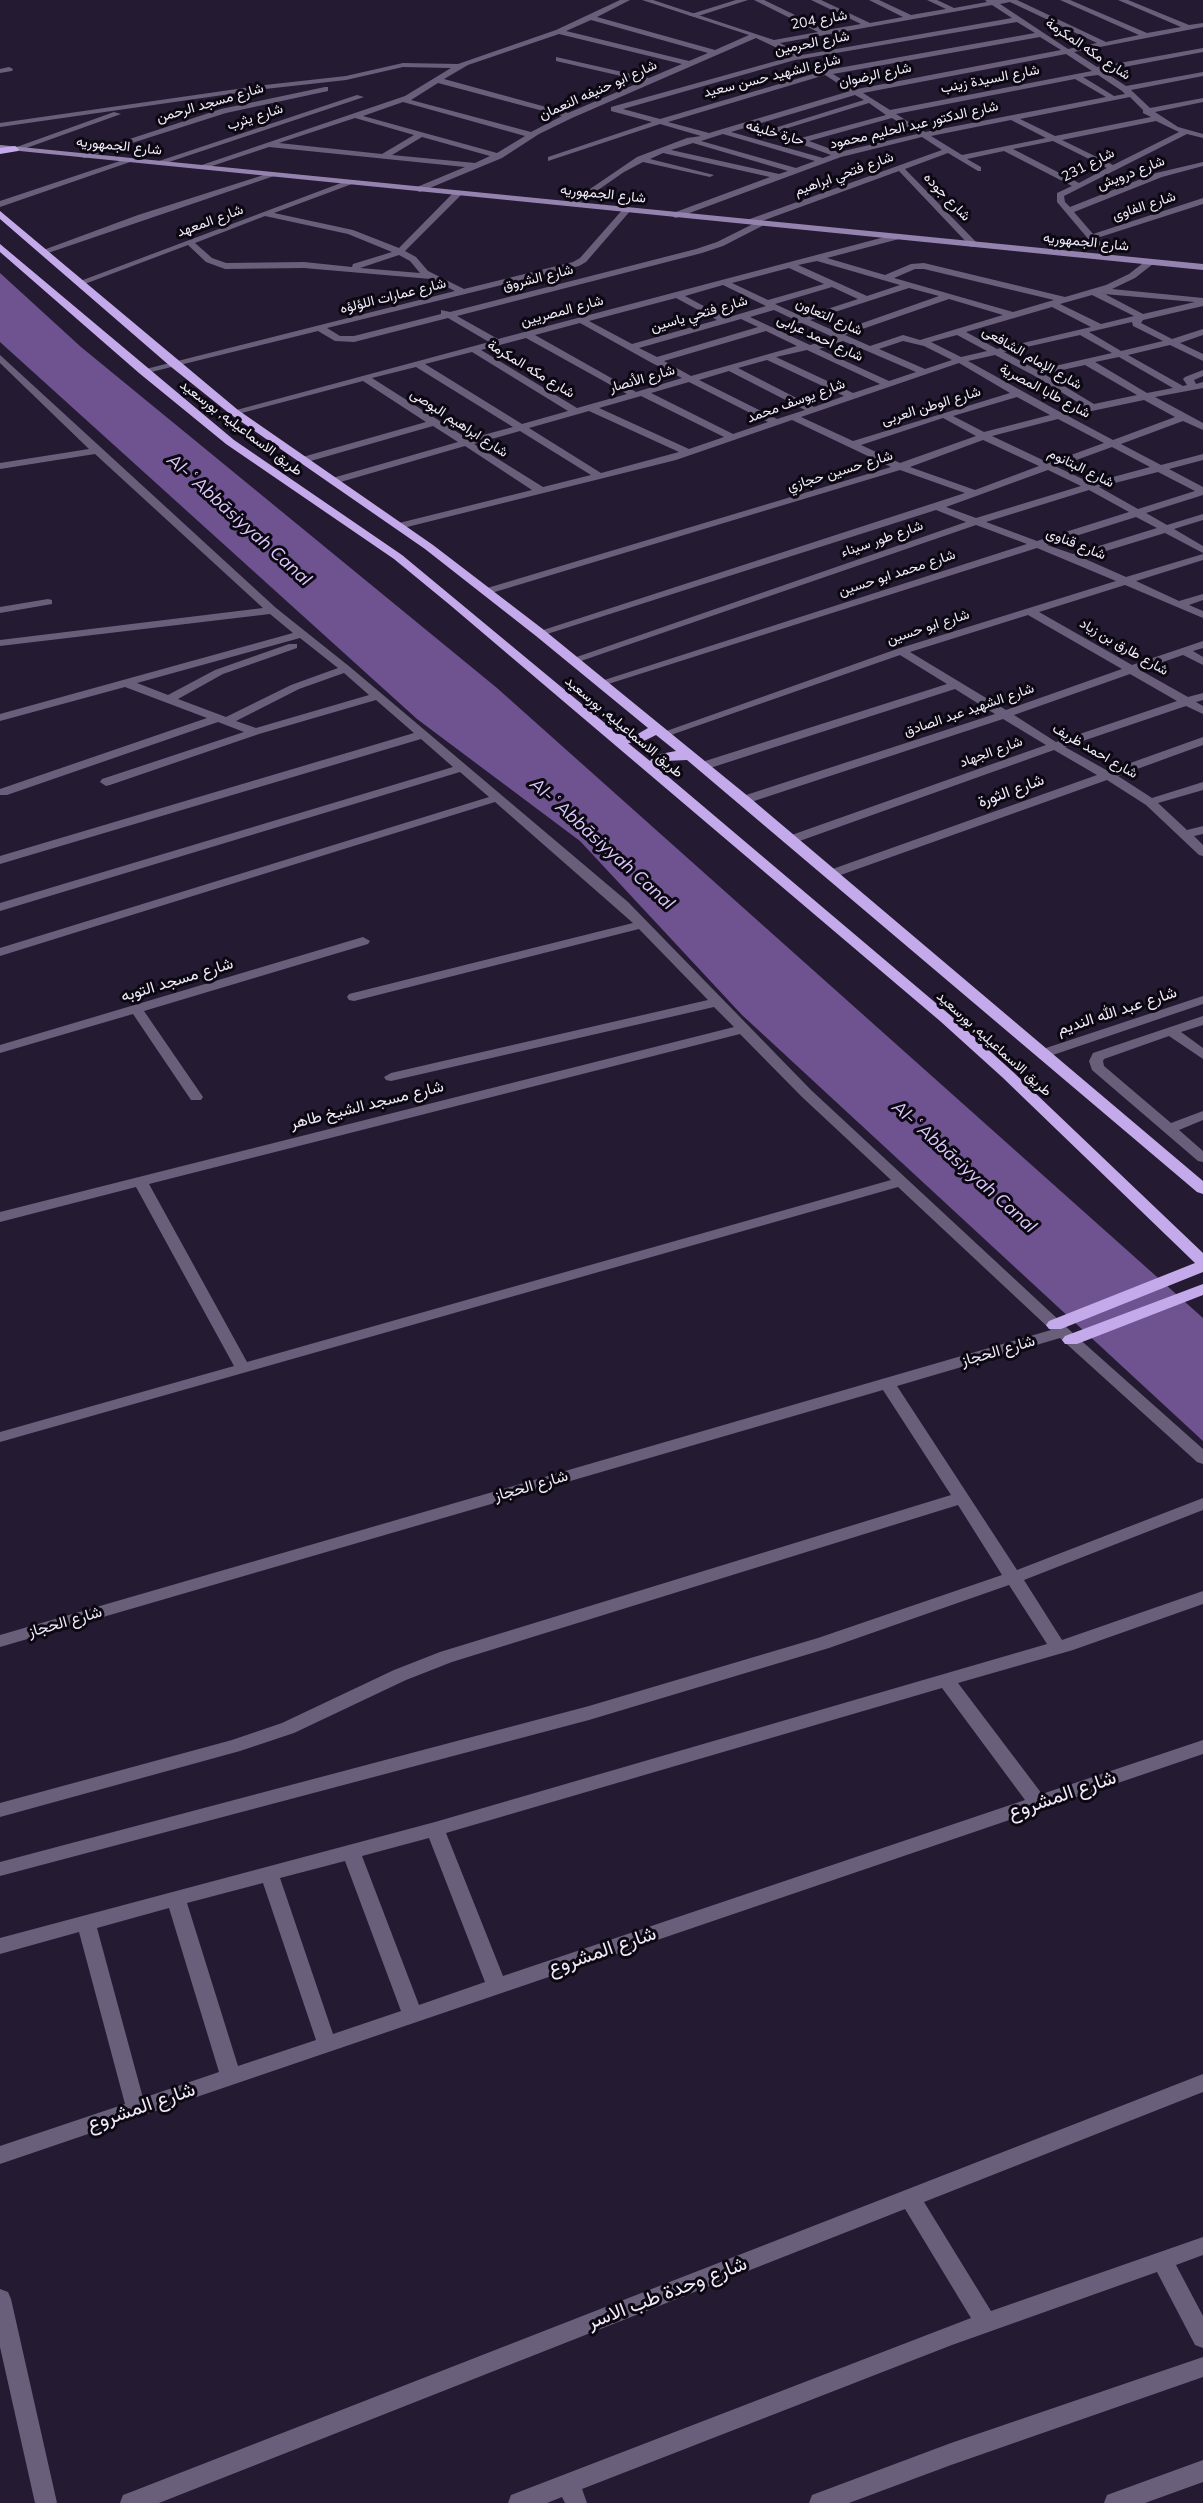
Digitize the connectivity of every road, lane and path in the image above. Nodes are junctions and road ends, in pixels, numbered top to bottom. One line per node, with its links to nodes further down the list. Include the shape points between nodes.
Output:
1 (626, 0): 14 (street)
2 (646, 0): 13 (street)
3 (744, 0): 13 (street)
4 (758, 0): 22 (street)
5 (815, 0): 19 (street)
6 (873, 0): 15 (street)
7 (931, 0): 12 (street)
8 (1011, 0): 11 (street, شارع 204); 31 (street)
9 (1064, 0): 25 (street)
10 (1122, 0): 18 (street)
11 (993, 2): 12 (street, شارع 204); 16 (street, شارع مكه المكرمة)
12 (955, 11): 15 (street, شارع 204)
13 (692, 15): 24 (street)
14 (590, 17): 20 (street); 34 (street)
15 (911, 18): 19 (street, شارع 204)
16 (1019, 19): 23 (street, شارع مكه المكرمة); 29 (street, شارع الحرمين)
17 (1203, 25): 18 (street, شارع الرضوان)
18 (1189, 28): 21 (street, شارع الرضوان)
19 (869, 29): 22 (street, شارع 204)
20 (558, 32): 40 (street); 41 (street)
21 (1170, 32): 25 (street, شارع الرضوان); 27 (street)
22 (826, 33): 28 (street, شارع 204)
23 (1042, 34): 33 (street, شارع مكه المكرمة); 36 (street, شارع الشهيد حسن سعيد)
24 (756, 35): 28 (street); 34 (street, شارع ابو حنيفه النعمان)
25 (1147, 36): 31 (street, شارع الرضوان)
26 (880, 37): 29 (street)
27 (1186, 39)
28 (773, 42): 35 (street)
29 (890, 42): 35 (street, شارع الحرمين); 36 (street)
30 (1195, 43): 32 (street)
31 (1105, 44): 33 (street, شارع الرضوان)
32 (1203, 48): 46 (street, شارع السيدة زينب)
33 (1067, 51): 46 (street, شارع مكه المكرمة); 47 (street, شارع الرضوان)
34 (717, 52): 40 (street, شارع ابو حنيفه النعمان)
35 (801, 57): 39 (street); 44 (street, شارع الحرمين)
36 (920, 57): 47 (street); 48 (street, شارع الشهيد حسن سعيد)
37 (559, 59): 55 (street)
38 (736, 61): 44 (street)
39 (810, 63)
40 (692, 64): 55 (street, شارع ابو حنيفه النعمان)
41 (457, 66): 52 (street, via 403,65); 53 (street)
42 (818, 68): 48 (street)
43 (9, 69): 45 (street)
44 (753, 69): 49 (street); 68 (street, شارع الحرمين)
45 (0, 71)
46 (1097, 71): 51 (street, شارع السيدة زينب); 59 (street, شارع مكه المكرمة)
47 (953, 72): 58 (street, شارع الرضوان)
48 (826, 73): 56 (street, شارع الشهيد حسن سعيد); 58 (street)
49 (763, 74)
50 (1203, 74): 59 (street, شارع الدكتور عبد الحليم محمود)
51 (1076, 76): 61 (street); 70 (street, شارع السيدة زينب)
52 (336, 79): 65 (street); 98 (street, شارع مسجد الرحمن, via 340,85 333,88 224,111)
53 (437, 80): 62 (street); 72 (street)
54 (773, 80): 56 (street)
55 (651, 81): 66 (street, شارع ابو حنيفه النعمان)
56 (783, 85): 75 (street, شارع الشهيد حسن سعيد)
57 (342, 91): 60 (street)
58 (855, 92): 64 (street); 76 (street, شارع الرضوان)
59 (1128, 92): 61 (street, شارع الدكتور عبد الحليم محمود); 69 (street, شارع مكه المكرمة)
60 (360, 97): 67 (street); 106 (street, شارع يثرب)
61 (1112, 98): 73 (street, شارع الدكتور عبد الحليم محمود)
62 (403, 100): 67 (street); 83 (street)
63 (1203, 100): 69 (street)
64 (869, 101): 70 (street); 80 (street)
65 (147, 104): 77 (street); 92 (street)
66 (597, 105): 68 (street); 72 (street, شارع ابو حنيفه النعمان)
67 (386, 106): 71 (street)
68 (614, 109): 75 (street)
69 (1146, 111): 74 (street, شارع مكه المكرمة)
70 (890, 114): 85 (street); 88 (street, شارع السيدة زينب)
71 (356, 116): 82 (street); 90 (street)
72 (569, 116): 83 (street, شارع ابو حنيفه النعمان)
73 (1011, 117): 85 (street, شارع الدكتور عبد الحليم محمود); 87 (street)
74 (1157, 118): 81 (street, شارع مكه المكرمة, via 1175,129); 87 (street)
75 (658, 121): 84 (street); 102 (street, شارع الشهيد حسن سعيد)
76 (744, 124): 79 (street, شارع الرضوان); 80 (street)
77 (0, 125)
78 (1203, 130): 81 (street, شارع 231)
79 (720, 131): 84 (street, شارع الرضوان); 105 (street, حارة خليفه)
80 (769, 131): 88 (street)
81 (1189, 131): 86 (street, شارع مكه المكرمة); 111 (street, شارع 231)
82 (422, 134): 99 (street); 100 (street)
83 (532, 135): 100 (street, شارع ابو حنيفه النعمان)
84 (707, 135): 89 (street, شارع الرضوان)
85 (922, 135): 96 (street); 97 (street, شارع الدكتور عبد الحليم محمود)
86 (1203, 136)
87 (1054, 139): 93 (street); 111 (street)
88 (803, 140): 97 (street)
89 (690, 141): 94 (street, شارع الرضوان); 113 (street)
90 (265, 144): 99 (street); 109 (street)
91 (0, 147): 92 (main road, شارع الجمهوريه)
92 (15, 149): 95 (highway); 98 (main road, شارع الجمهوريه)
93 (1006, 149): 101 (street); 118 (street)
94 (662, 150): 103 (street, شارع الرضوان); 116 (street)
95 (0, 151)
96 (947, 151): 101 (street); 110 (street, شارع فتحي ابراهيم)
97 (838, 155): 105 (street, شارع الدكتور عبد الحليم محمود)
98 (82, 156): 104 (main road, شارع الجمهوريه)
99 (384, 156): 108 (street)
100 (499, 156): 108 (street, شارع ابو حنيفه النعمان)
101 (959, 158): 112 (street)
102 (551, 159)
103 (640, 159): 115 (street); 123 (street, شارع الرضوان, via 602,180)
104 (129, 160): 106 (main road, شارع الجمهوريه); 122 (street)
105 (821, 160): 113 (street, شارع الدكتور عبد الحليم محمود)
106 (157, 163): 109 (main road, شارع الجمهوريه)
107 (1203, 164): 125 (street, شارع درويش, via 1159,175)
108 (478, 165): 119 (street, شارع ابو حنيفه النعمان)
109 (200, 167): 114 (main road, شارع الجمهوريه)
110 (900, 168): 129 (street, شارع فتحي ابراهيم); 134 (street, شارع جوده)
111 (1112, 168): 118 (street, شارع 231)
112 (978, 169)
113 (794, 170): 116 (street, شارع الدكتور عبد الحليم محمود)
114 (276, 174): 117 (main road, شارع الجمهوريه); 136 (street)
115 (710, 175)
116 (776, 176): 128 (street, شارع الدكتور عبد الحليم محمود)
117 (349, 182): 119 (main road, شارع الجمهوريه); 127 (street, شارع المعهد)
118 (1077, 185): 125 (street, شارع 231, via 1059,197)
119 (420, 189): 120 (main road, شارع الجمهوريه)
120 (458, 193): 123 (main road, شارع الجمهوريه); 137 (street)
121 (1203, 201): 132 (street, شارع الفاوى)
122 (0, 204)
123 (572, 204): 124 (main road, شارع الجمهوريه)
124 (627, 210): 128 (main road, شارع الجمهوريه); 151 (street, شارع عمارات اللؤلؤه, via 580,262)
125 (1069, 211): 132 (street)
126 (0, 214): 136 (highway, طريق الاسماعيليه, بورسعيد)
127 (266, 214): 133 (street, شارع المعهد); 137 (street, via 350,232)
128 (676, 214): 129 (main road, شارع الجمهوريه)
129 (750, 222): 130 (main road, شارع الجمهوريه)
130 (761, 223): 131 (main road, شارع الجمهوريه); 160 (street, شارع الشروق, via 699,251)
131 (896, 237): 134 (main road, شارع الجمهوريه); 138 (street, شارع المصريين)
132 (1092, 237): 139 (street)
133 (190, 243): 143 (street, via 209,261 225,266 293,264); 147 (street, شارع المعهد)
134 (974, 245): 139 (main road, شارع الجمهوريه)
135 (0, 247): 195 (highway, طريق الاسماعيليه, بورسعيد)
136 (42, 252): 147 (highway, طريق الاسماعيليه, بورسعيد)
137 (400, 252): 143 (street); 144 (street)
138 (817, 258): 141 (street, شارع المصريين); 145 (street)
139 (1109, 258): 140 (main road, شارع الجمهوريه)
140 (1150, 262): 142 (main road, شارع الجمهوريه); 150 (street, via 1132,276)
141 (790, 265): 146 (street, شارع المصريين); 148 (street)
142 (1202, 267)
143 (344, 269): 144 (street)
144 (433, 278): 151 (street)
145 (886, 278): 149 (street); 155 (street, via 921,265)
146 (725, 282): 152 (street, شارع المصريين); 159 (street, شارع التعاون)
147 (79, 283): 193 (highway, طريق الاسماعيليه, بورسعيد)
148 (833, 284): 154 (street); 159 (street, شارع فتحي ياسين)
149 (909, 285): 153 (street); 154 (street)
150 (1096, 291): 155 (street); 157 (street); 163 (street, via 1140,316)
151 (462, 292): 156 (street, شارع عمارات اللؤلؤه)
152 (677, 295): 164 (street, شارع المصريين); 166 (street)
153 (949, 296): 162 (street); 176 (street, شارع الأنصار)
154 (866, 298): 165 (street)
155 (1066, 300): 158 (street)
156 (427, 301): 160 (street); 169 (street, شارع عمارات اللؤلؤه)
157 (1203, 302): 163 (street, شارع يوسف محمد)
158 (1053, 304): 162 (street); 170 (street)
159 (771, 305): 161 (street, شارع فتحي ياسين); 165 (street, شارع التعاون)
160 (449, 315): 169 (street, شارع الشروق, via 348,340 338,339); 177 (street)
161 (741, 316): 166 (street, شارع فتحي ياسين); 171 (street, شارع احمد عرابى)
162 (1016, 316): 172 (street)
163 (1138, 319): 170 (street, شارع يوسف محمد); 179 (street, via 1136,324)
164 (581, 320): 175 (street, شارع المصريين); 180 (street)
165 (802, 320): 167 (street); 176 (street, شارع التعاون)
166 (725, 321): 180 (street, شارع فتحي ياسين)
167 (791, 323)
168 (781, 326): 171 (street)
169 (320, 328): 193 (street, شارع عمارات اللؤلؤه)
170 (1101, 328): 174 (street, شارع يوسف محمد)
171 (768, 329): 181 (street, شارع احمد عرابى); 190 (street)
172 (959, 332): 178 (street); 184 (street, شارع الإمام الشافعى)
173 (1203, 332): 179 (street)
174 (1082, 333): 184 (street, شارع يوسف محمد); 185 (street)
175 (526, 334): 177 (street, شارع المصريين); 204 (street)
176 (840, 336): 181 (street, شارع الأنصار, via 839,340); 183 (street, شارع التعاون)
177 (496, 342): 182 (street, شارع المصريين)
178 (922, 342): 183 (street, شارع طابا المصرية, via 903,338); 189 (street, شارع طابا المصرية)
179 (1172, 342): 185 (street); 188 (street)
180 (632, 347): 190 (street)
181 (808, 347): 186 (street, شارع الأنصار); 201 (street, شارع احمد عرابى)
182 (472, 348): 192 (street, شارع المصريين); 212 (street, شارع مكه المكرمة)
183 (870, 349): 196 (street, شارع التعاون)
184 (996, 351): 189 (street, شارع يوسف محمد); 197 (street, شارع الإمام الشافعى)
185 (1120, 354): 191 (street); 203 (street)
186 (768, 357): 194 (street, شارع الأنصار); 206 (street)
187 (0, 358): 226 (street)
188 (1203, 358)
189 (960, 360): 196 (street, شارع يوسف محمد); 205 (street, شارع طابا المصرية)
190 (655, 361): 200 (street)
191 (1086, 361): 197 (street); 207 (street)
192 (417, 363): 199 (street, شارع المصريين); 220 (street)
193 (174, 364): 195 (street, شارع عمارات اللؤلؤه); 211 (highway, طريق الاسماعيليه, بورسعيد)
194 (730, 368): 200 (street, شارع الأنصار); 210 (street)
195 (143, 371): 283 (highway, طريق الاسماعيليه, بورسعيد, via 260,464 427,579)
196 (924, 372): 201 (street, شارع يوسف محمد)
197 (1035, 373): 208 (street, شارع الإمام الشافعى)
198 (1203, 373): 202 (street, via 1188,380)
199 (363, 377): 211 (street, شارع المصريين); 217 (street, شارع ابراهيم البوصى)
200 (690, 379): 204 (street, شارع الأنصار); 218 (street)
201 (887, 384): 206 (street, شارع يوسف محمد)
202 (1200, 387): 203 (street, شارع حسين حجازي)
203 (1181, 389): 207 (street, شارع حسين حجازي)
204 (639, 394): 209 (street, شارع الأنصار); 222 (street)
205 (1018, 394): 213 (street, شارع الوطن العربى); 214 (street, شارع طابا المصرية)
206 (852, 396): 210 (street, شارع يوسف محمد)
207 (1144, 396): 208 (street, شارع حسين حجازي); 216 (street)
208 (1092, 407): 214 (street, شارع حسين حجازي)
209 (590, 408): 212 (street, شارع الأنصار); 227 (street)
210 (813, 410): 215 (street, شارع يوسف محمد)
211 (234, 412): 228 (highway, طريق الاسماعيليه, بورسعيد)
212 (576, 412): 220 (street, شارع الأنصار)
213 (944, 415): 221 (street, شارع البتانوم); 225 (street, شارع الوطن العربى)
214 (1058, 416): 221 (street, شارع حسين حجازي); 223 (street, شارع طابا المصرية)
215 (793, 417): 218 (street, شارع يوسف محمد); 225 (street)
216 (1183, 418): 219 (street); 223 (street)
217 (433, 423): 224 (street, شارع ابراهيم البوصى); 228 (street)
218 (777, 423): 222 (street, شارع يوسف محمد)
219 (1203, 427)
220 (522, 428): 224 (street, شارع الأنصار); 234 (street)
221 (984, 436): 231 (street, شارع البتانوم); 232 (street, شارع حسين حجازي)
222 (733, 438): 227 (street, شارع يوسف محمد)
223 (1111, 442): 231 (street); 233 (street, شارع طابا المصرية)
224 (465, 444): 235 (street, شارع الأنصار); 237 (street, شارع ابراهيم البوصى)
225 (852, 445): 232 (street)
226 (97, 450): 230 (street); 256 (street)
227 (689, 453): 234 (street, شارع يوسف محمد)
228 (303, 460): 235 (highway, طريق الاسماعيليه, بورسعيد)
229 (1200, 460): 233 (street, شارع طور سيناء)
230 (0, 466)
231 (1048, 466): 236 (street, شارع البتانوم); 239 (street)
232 (900, 467): 239 (street); 251 (street, شارع حسين حجازي)
233 (1160, 467): 236 (street, شارع طور سيناء); 238 (street, شارع طابا المصرية)
234 (600, 476): 237 (street, شارع يوسف محمد)
235 (333, 481): 244 (highway, طريق الاسماعيليه, بورسعيد)
236 (1090, 486): 241 (street, شارع البتانوم); 243 (street, شارع طور سيناء)
237 (540, 490): 244 (street, شارع يوسف محمد)
238 (1203, 492): 241 (street, شارع محمد ابو حسين)
239 (975, 493): 240 (street)
240 (936, 507): 243 (street, شارع قناوى); 259 (street)
241 (1136, 512): 245 (street, شارع البتانوم); 246 (street, شارع محمد ابو حسين)
242 (1203, 518): 245 (street)
243 (976, 522): 246 (street, شارع قناوى); 265 (street, شارع طور سيناء)
244 (399, 526): 251 (highway, طريق الاسماعيليه, بورسعيد)
245 (1165, 529): 247 (street, شارع البتانوم); 249 (street)
246 (1036, 544): 249 (street, شارع قناوى); 270 (street, شارع محمد ابو حسين)
247 (1203, 550)
248 (1203, 556): 250 (street, شارع ابو حسين)
249 (1073, 558): 250 (street, شارع قناوى)
250 (1124, 580): 254 (street, شارع قناوى); 257 (street, شارع ابو حسين)
251 (488, 591): 259 (highway, طريق الاسماعيليه, بورسعيد)
252 (1203, 597): 254 (street)
253 (48, 602): 255 (street)
254 (1179, 604): 258 (street, شارع قناوى)
255 (0, 610)
256 (272, 610): 260 (street); 261 (street)
257 (1028, 610): 263 (street, شارع ابو حسين); 268 (street, شارع طارق بن زياد)
258 (1203, 615)
259 (540, 633): 265 (highway, طريق الاسماعيليه, بورسعيد)
260 (306, 638): 267 (street); 269 (street); 274 (street, via 219,672)
261 (0, 643)
262 (1203, 644): 264 (street, شارع الشهيد عبد الصادق)
263 (902, 651): 271 (street, شارع احمد ظريف); 280 (street, شارع ابو حسين)
264 (1184, 651): 266 (street); 268 (street, شارع الشهيد عبد الصادق)
265 (574, 660): 270 (highway, طريق الاسماعيليه, بورسعيد)
266 (1203, 662)
267 (346, 669): 272 (street); 279 (street)
268 (1132, 669): 275 (street, شارع طارق بن زياد); 277 (street, شارع الشهيد عبد الصادق)
269 (124, 683): 274 (street); 278 (street)
270 (601, 683): 280 (highway, طريق الاسماعيليه, بورسعيد)
271 (957, 685): 277 (street, شارع احمد ظريف); 287 (street)
272 (378, 696): 281 (street); 282 (street)
273 (1203, 696): 275 (street, شارع الجهاد)
274 (169, 699): 279 (street)
275 (1187, 702): 276 (street, شارع طارق بن زياد); 285 (street, شارع الجهاد)
276 (1203, 711)
277 (1004, 715): 285 (street, شارع احمد ظريف); 295 (street, شارع الشهيد عبد الصادق)
278 (0, 718)
279 (223, 719): 281 (street); 293 (street)
280 (660, 731): 283 (highway, via 637,740); 286 (highway, طريق الاسماعيليه, بورسعيد)
281 (255, 732): 291 (street)
282 (421, 735): 288 (street); 301 (street)
283 (613, 738): 289 (highway, طريق الاسماعيليه, بورسعيد)
284 (1203, 741): 290 (street, شارع الثورة)
285 (1055, 746): 290 (street, شارع احمد ظريف); 299 (street, شارع الجهاد)
286 (691, 756): 287 (highway, طريق الاسماعيليه, بورسعيد); 289 (highway, via 667,756)
287 (703, 766): 295 (highway, طريق الاسماعيليه, بورسعيد)
288 (461, 768): 294 (street); 303 (street)
289 (649, 769): 326 (highway, طريق الاسماعيليه, بورسعيد, via 998,1066)
290 (1106, 775): 296 (street, شارع احمد ظريف); 302 (street, شارع الثورة)
291 (106, 782)
292 (1203, 786): 296 (street)
293 (3, 792)
294 (497, 798): 304 (street); 306 (street)
295 (744, 800): 299 (highway, طريق الاسماعيليه, بورسعيد)
296 (1150, 802): 298 (street, شارع احمد ظريف)
297 (1203, 830): 298 (street)
298 (1184, 836): 300 (street, شارع احمد ظريف)
299 (790, 840): 302 (highway, طريق الاسماعيليه, بورسعيد)
300 (1203, 852)
301 (0, 860)
302 (831, 874): 315 (highway, طريق الاسماعيليه, بورسعيد)
303 (0, 908)
304 (643, 924): 307 (street); 309 (street)
305 (363, 941): 310 (street, شارع مسجد التوبه)
306 (0, 952)
307 (354, 997)
308 (1203, 1000): 315 (street, شارع عبد الله النديم)
309 (717, 1002): 312 (street); 317 (street)
310 (136, 1009): 314 (street, شارع مسجد التوبه); 318 (street)
311 (1203, 1020): 313 (street)
312 (742, 1029): 322 (street, شارع مسجد الشيخ طاهر); 323 (street)
313 (1171, 1031): 316 (street); 320 (street, via 1098,1056 1096,1061 1097,1067)
314 (0, 1049)
315 (1042, 1054): 324 (highway, طريق الاسماعيليه, بورسعيد)
316 (1203, 1055)
317 (391, 1077)
318 (196, 1097)
319 (1203, 1115): 320 (street)
320 (1168, 1129): 321 (street)
321 (1203, 1158)
322 (141, 1181): 325 (street, شارع مسجد الشيخ طاهر); 329 (street)
323 (900, 1182): 328 (street); 329 (street)
324 (1203, 1189)
325 (0, 1217)
326 (1203, 1264): 328 (highway)
327 (1198, 1291): 328 (highway)
328 (1066, 1331): 330 (street, شارع الحجاز); 332 (street)
329 (243, 1368): 331 (street)
330 (887, 1383): 333 (street); 337 (street, شارع الحجاز)
331 (0, 1437)
332 (1203, 1458)
333 (962, 1498): 335 (street); 342 (street, via 446,1657 288,1728 234,1746)
334 (1203, 1504): 335 (street)
335 (1014, 1577): 338 (street); 345 (street, via 823,1643 589,1713)
336 (1203, 1597): 338 (street)
337 (0, 1641)
338 (1058, 1647): 339 (street)
339 (946, 1680): 341 (street); 343 (street)
340 (1203, 1747): 341 (street, شارع المشروع)
341 (1038, 1803): 350 (street, شارع المشروع)
342 (0, 1810)
343 (435, 1829): 344 (street); 350 (street)
344 (351, 1852): 346 (street); 351 (street)
345 (0, 1869)
346 (269, 1874): 347 (street); 352 (street)
347 (176, 1899): 348 (street); 353 (street)
348 (86, 1922): 349 (street); 355 (street)
349 (0, 1946)
350 (497, 1987): 351 (street, شارع المشروع)
351 (413, 2015): 352 (street, شارع المشروع)
352 (327, 2044): 353 (street, شارع المشروع)
353 (231, 2077): 355 (street, شارع المشروع)
354 (1203, 2083): 357 (street, شارع وحدة طب الاسر)
355 (136, 2109): 356 (street, شارع المشروع)
356 (0, 2155)
357 (910, 2198): 361 (street); 367 (street, شارع وحدة طب الاسر)
358 (1203, 2246): 359 (street)
359 (1162, 2260): 361 (street); 362 (street)
360 (0, 2299): 366 (street)
361 (986, 2323): 365 (street)
362 (1203, 2338)
363 (1203, 2367): 369 (street)
364 (1203, 2471): 370 (street)
365 (572, 2493): 368 (street)
366 (46, 2503)
367 (131, 2503)
368 (519, 2503)
369 (820, 2503)
370 (1115, 2503)

